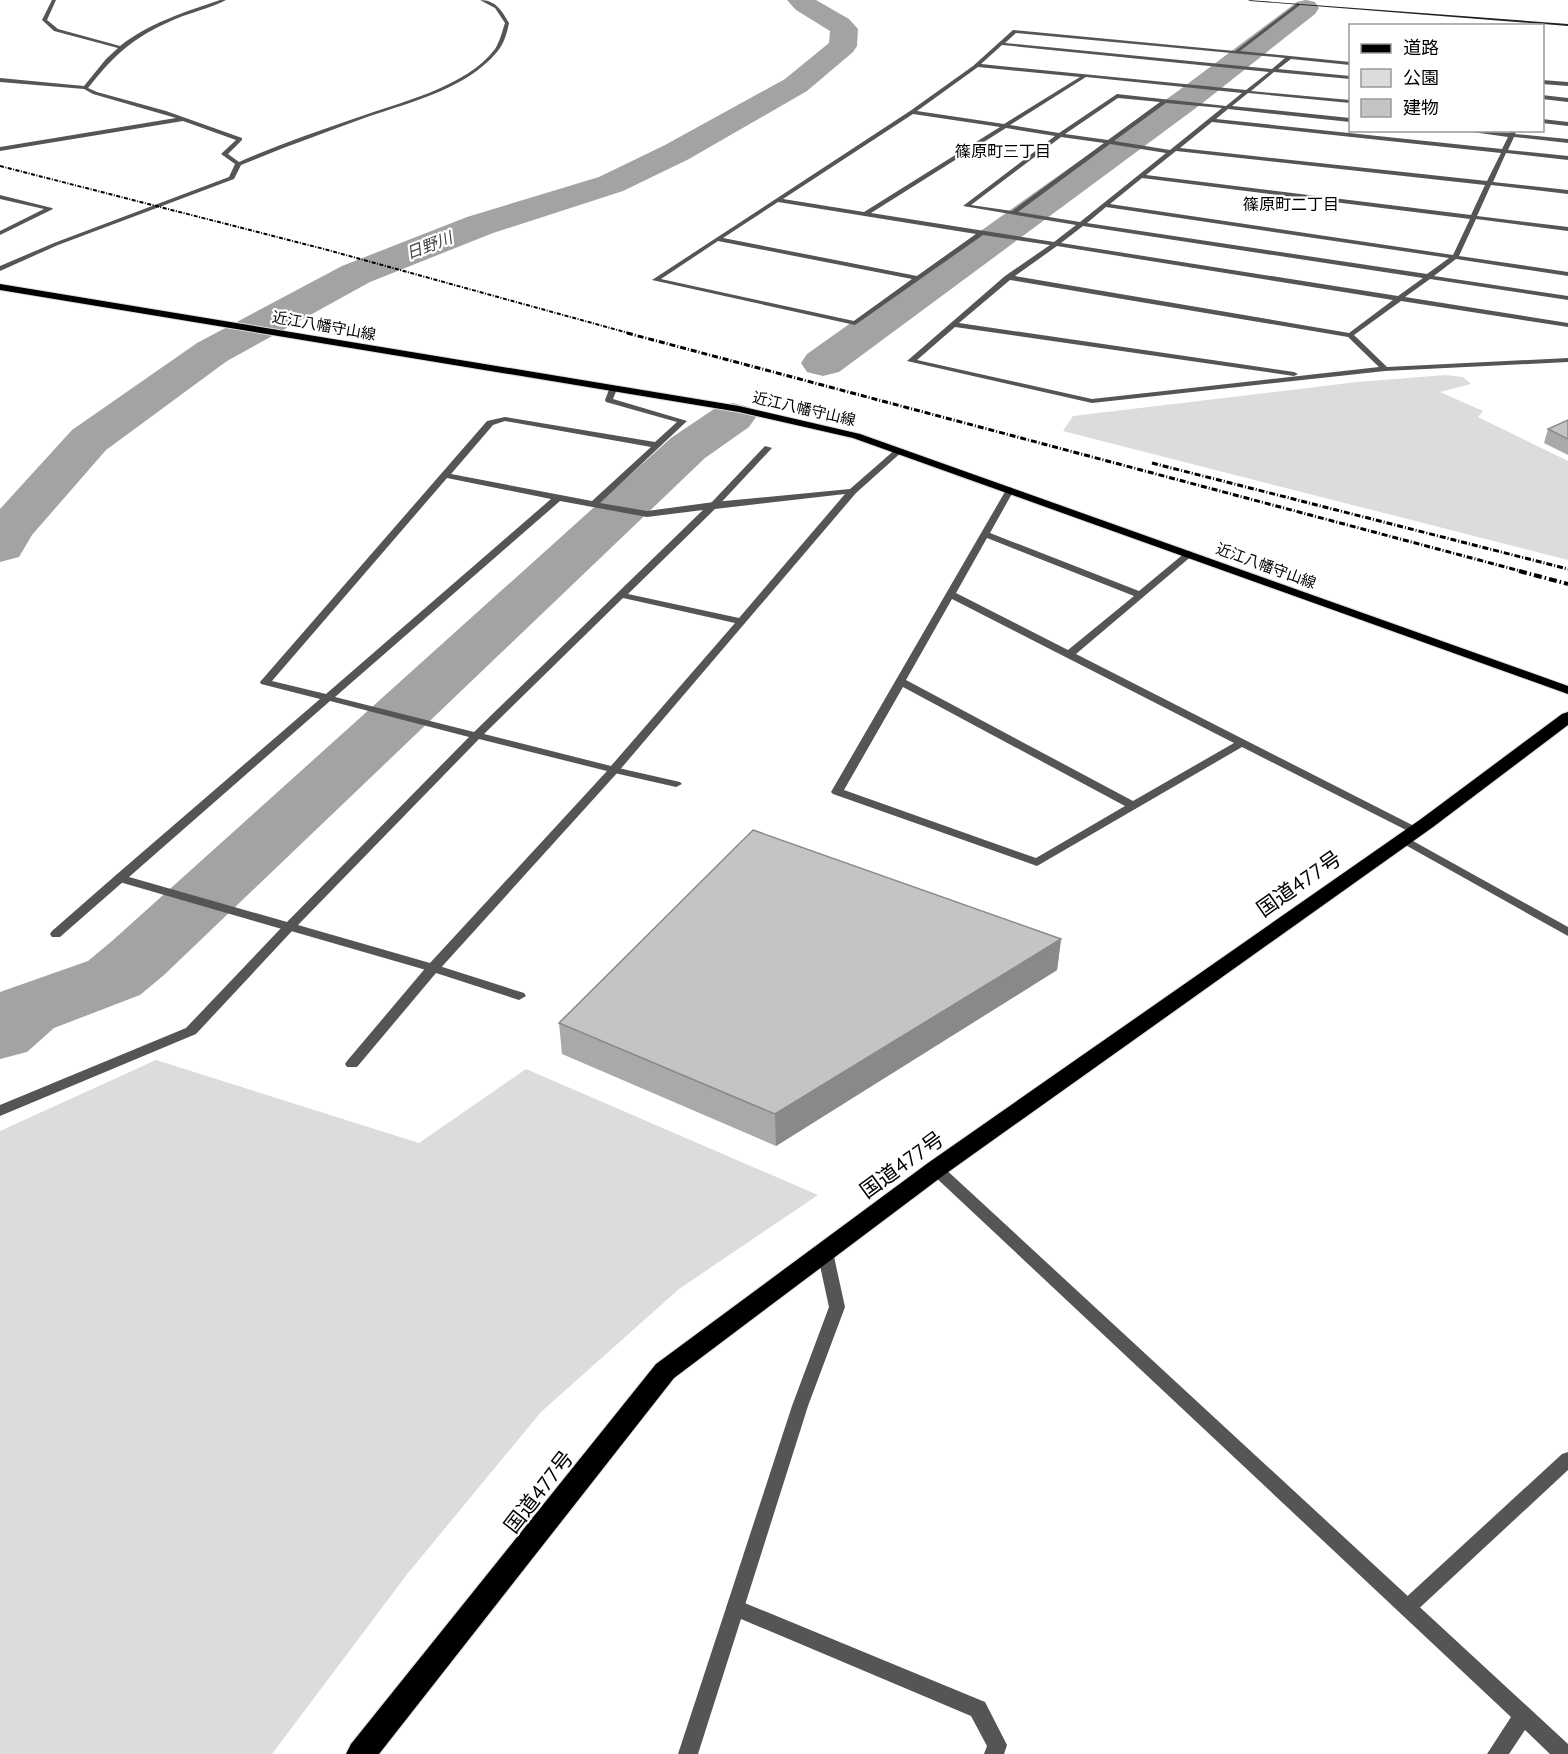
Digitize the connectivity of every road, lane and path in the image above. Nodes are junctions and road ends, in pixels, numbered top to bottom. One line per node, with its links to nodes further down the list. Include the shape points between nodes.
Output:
1 (54, 0): 8 (street, via 44,20 56,30)
2 (224, 0): 8 (street, via 172,18)
3 (483, 0): 42 (street, via 496,7 507,23 494,53 478,67 440,89)
4 (1250, 0): 5 (street)
5 (1298, 4): 6 (street); 9 (street)
6 (1568, 25)
7 (1002, 44): 9 (street, via 1015,31); 12 (street); 13 (street)
8 (122, 48): 19 (street)
9 (1238, 52): 10 (street)
10 (1289, 57): 11 (street); 13 (street)
11 (1349, 63)
12 (976, 65): 14 (street); 26 (street)
13 (1273, 70): 15 (street); 20 (street)
14 (1085, 76): 20 (street); 32 (street)
15 (1349, 78)
16 (0, 80): 19 (street)
17 (1544, 82): 18 (street)
18 (1568, 84)
19 (86, 87): 27 (street, via 95,93)
20 (1247, 92): 24 (street); 25 (street)
21 (1544, 97): 23 (street)
22 (1166, 100): 25 (street); 35 (street, via 1117,96); 37 (street)
23 (1568, 100)
24 (1349, 102)
25 (1227, 107): 28 (street); 29 (street)
26 (912, 112): 32 (street); 47 (street)
27 (184, 118): 38 (street); 42 (street, via 240,139 224,154)
28 (1210, 120): 39 (street); 40 (street)
29 (1349, 120)
30 (1544, 121): 31 (street)
31 (1568, 124)
32 (1005, 127): 35 (street); 50 (street)
33 (1495, 132): 34 (street)
34 (1512, 133): 36 (street); 40 (street)
35 (1060, 135): 37 (street); 49 (street, via 966,206)
36 (1568, 141)
37 (1109, 142): 39 (street); 49 (street)
38 (0, 149)
39 (1173, 150): 43 (street); 44 (street)
40 (1504, 152): 41 (street); 44 (street)
41 (1568, 159)
42 (238, 164): 59 (street, via 232,178)
43 (1141, 176): 48 (street); 51 (street)
44 (1490, 183): 45 (street); 51 (street)
45 (1568, 192)
46 (0, 197): 54 (street, via 50,209)
47 (776, 200): 50 (street); 56 (street)
48 (1105, 205): 52 (street); 58 (street)
49 (1016, 213): 52 (street)
50 (865, 214): 55 (street)
51 (1474, 217): 53 (street); 58 (street)
52 (1082, 223): 57 (street); 61 (street)
53 (1568, 230)
54 (0, 233)
55 (980, 234): 57 (street); 62 (street)
56 (716, 239): 62 (street); 62 (street, via 655,280 855,323)
57 (1056, 244): 63 (street); 66 (street)
58 (1455, 257): 60 (street); 61 (street)
59 (0, 269)
60 (1568, 274)
61 (1429, 277): 65 (street); 66 (street)
62 (918, 278)
63 (1007, 278): 67 (street); 69 (street)
64 (0, 286): 73 (main road, 近江八幡守山線)
65 (1568, 298)
66 (1400, 299): 68 (street); 69 (street)
67 (952, 324): 72 (street); 72 (street, via 911,360 1092,401)
68 (1568, 325)
69 (1350, 335): 71 (street)
70 (1568, 360): 71 (street)
71 (1385, 369): 72 (street)
72 (1310, 376)
73 (614, 389): 74 (street, via 609,400 683,421); 76 (main road, 近江八幡守山線, via 739,409)
74 (657, 445): 77 (street, via 505,419 490,423); 81 (street)
75 (768, 448): 82 (street)
76 (900, 450): 78 (main road, 近江八幡守山線); 79 (street)
77 (445, 475): 80 (street); 92 (street, via 264,682)
78 (1010, 490): 83 (street); 84 (main road, 近江八幡守山線)
79 (853, 491): 82 (street); 88 (street)
80 (558, 498): 81 (street); 92 (street)
81 (595, 503): 82 (street, via 639,513)
82 (714, 505): 86 (street)
83 (984, 534): 85 (street); 87 (street)
84 (1189, 554): 87 (street); 91 (main road, 近江八幡守山線)
85 (950, 594): 89 (street); 90 (street)
86 (621, 595): 88 (street); 94 (street)
87 (1141, 595): 89 (street)
88 (741, 621): 96 (street)
89 (1069, 655): 95 (street)
90 (900, 681): 98 (street); 98 (street, via 837,792 1037,862)
91 (1568, 690)
92 (325, 699): 94 (street); 100 (street)
93 (1568, 717): 99 (highway, 国道477号)
94 (477, 735): 96 (street); 101 (street)
95 (1241, 743): 98 (street); 99 (street)
96 (614, 770): 97 (street); 104 (street)
97 (676, 784)
98 (1133, 806)
99 (1410, 835): 102 (street); 108 (highway, 国道477号)
100 (120, 878): 101 (street); 103 (street)
101 (288, 928): 104 (street); 107 (street, via 191,1031)
102 (1568, 932)
103 (56, 934)
104 (433, 968): 105 (street); 106 (street)
105 (519, 996)
106 (352, 1064)
107 (0, 1111)
108 (936, 1169): 109 (highway, 国道477号); 112 (street)
109 (825, 1252): 111 (street, via 837,1307 800,1406); 114 (highway, 国道477号, via 665,1371)
110 (1568, 1459): 112 (street)
111 (735, 1608): 115 (street); 116 (street, via 978,1709 997,1745)
112 (1407, 1608): 113 (street)
113 (1522, 1716): 117 (street); 118 (street)
114 (362, 1754)
115 (688, 1754)
116 (994, 1754)
117 (1497, 1754)
118 (1564, 1754)

